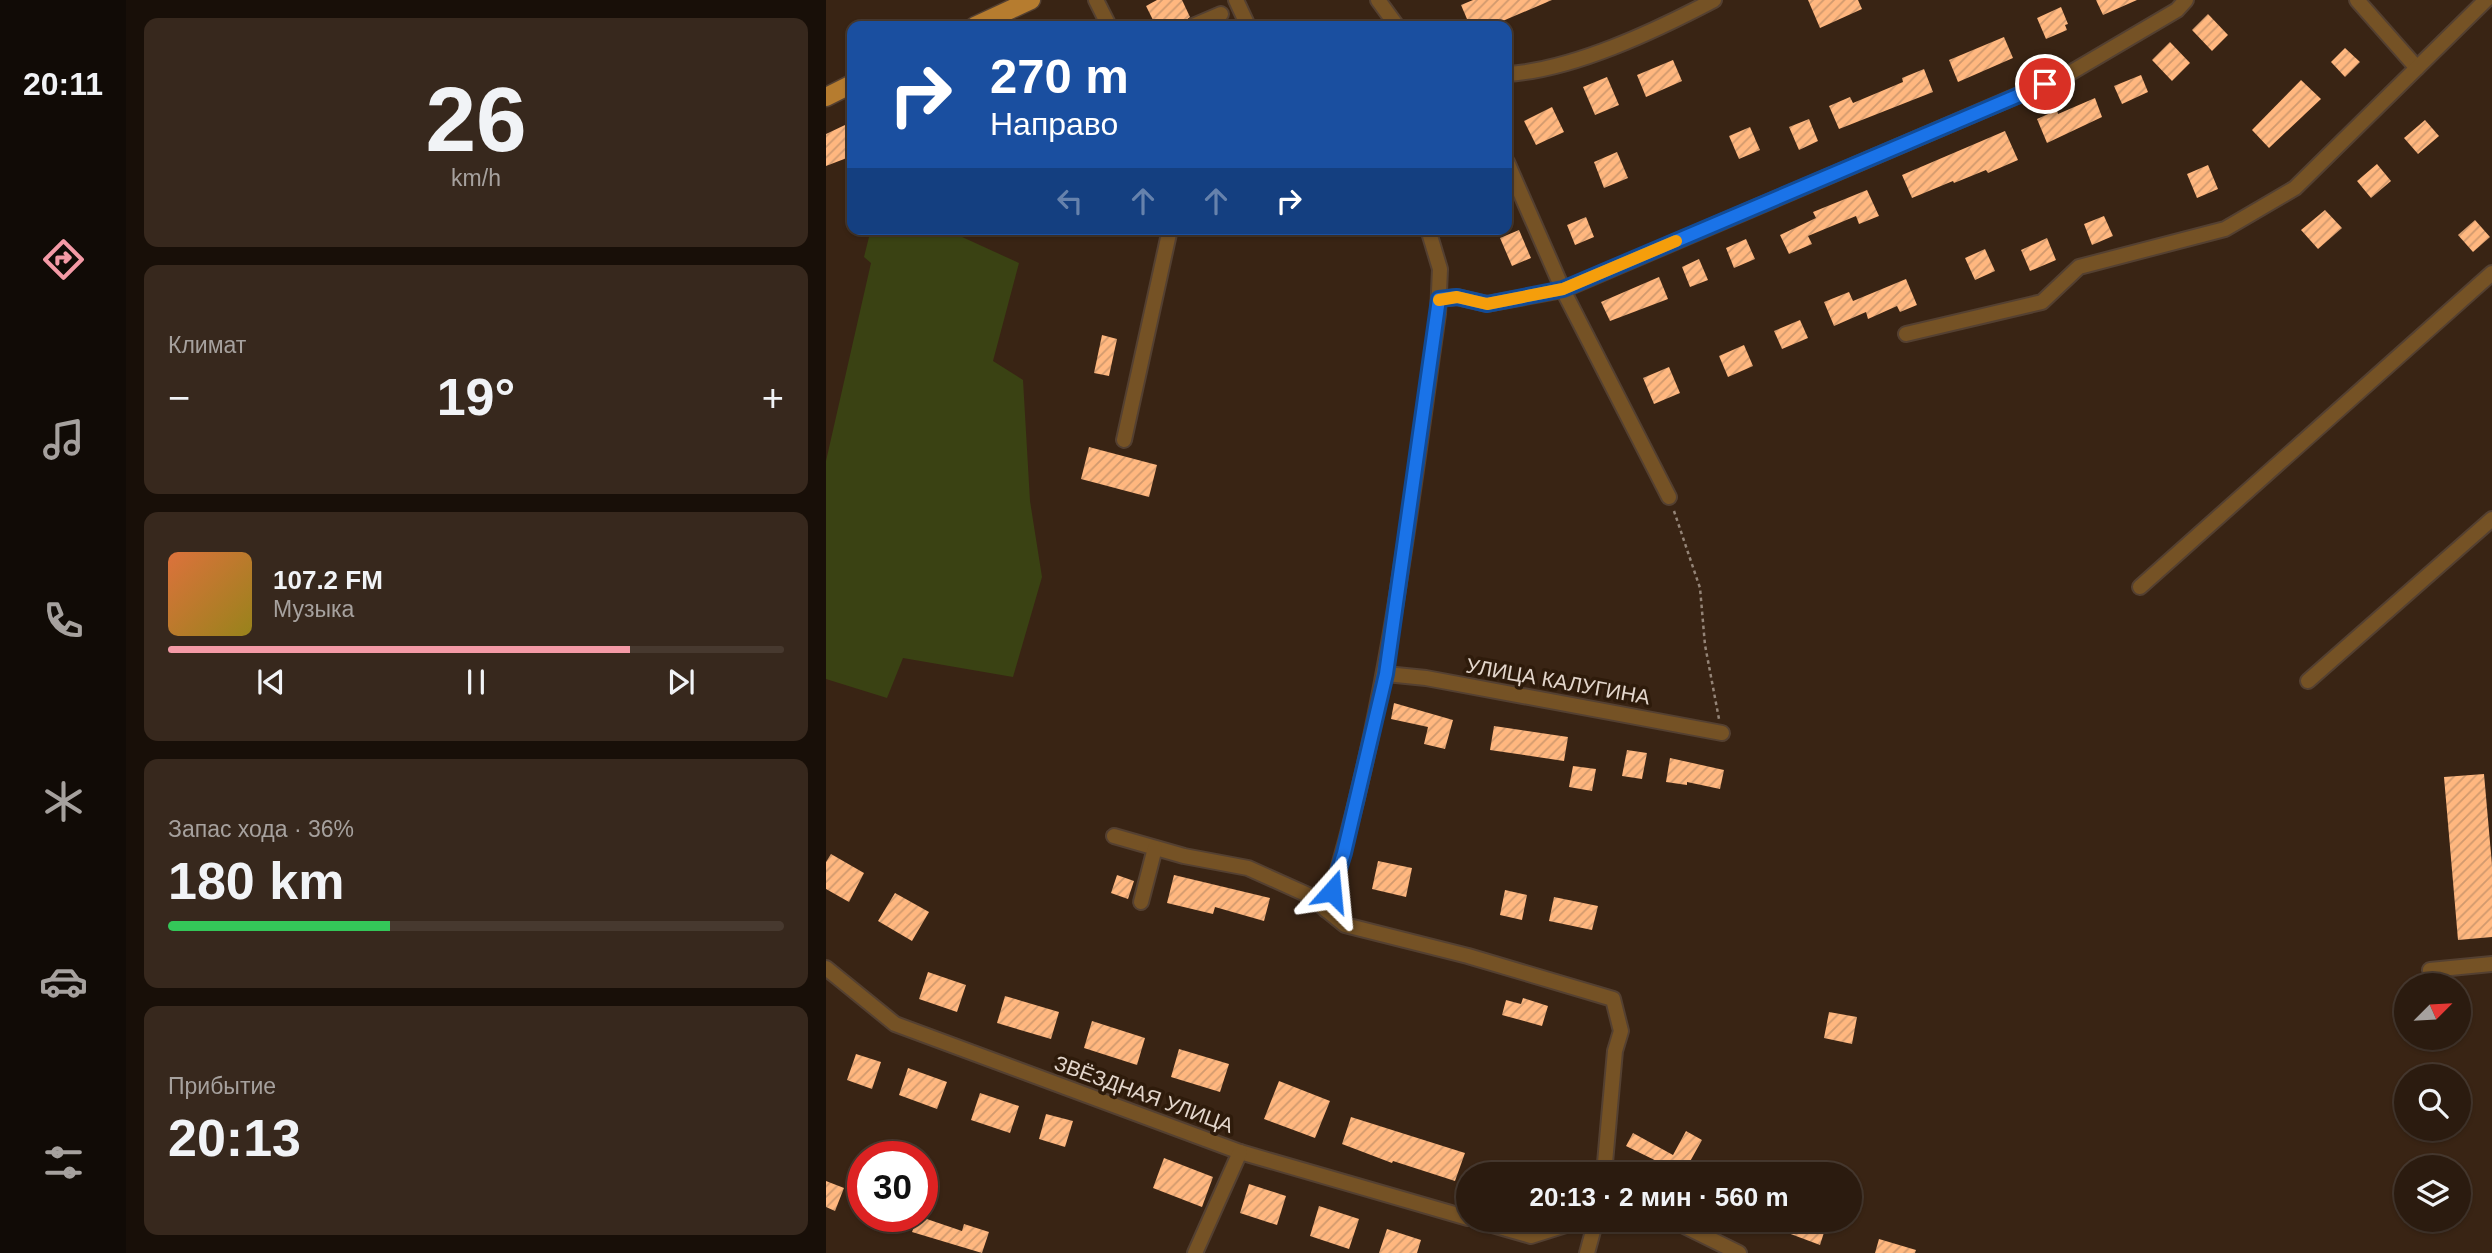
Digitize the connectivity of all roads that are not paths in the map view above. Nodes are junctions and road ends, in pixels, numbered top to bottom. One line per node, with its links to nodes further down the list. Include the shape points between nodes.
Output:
1 (1031, 0): 10 (main road)
2 (1097, 0): 11 (street)
3 (1714, 0): 17 (street, via 1666,25 1541,72)
4 (2186, 0): 24 (street, via 2177,10 2070,73)
5 (2357, 0): 16 (street)
6 (2486, 0): 16 (street)
7 (1241, 2): 13 (street)
8 (1379, 2): 14 (street); 15 (street)
9 (1221, 14): 12 (street)
10 (986, 21)
11 (1108, 21)
12 (1205, 21)
13 (1247, 21)
14 (1382, 21)
15 (1393, 21)
16 (2417, 68): 26 (street, via 2295,188 2225,229 2079,267 2042,302)
17 (1512, 74)
18 (847, 87): 19 (main road)
19 (826, 97)
20 (1512, 173): 24 (street)
21 (1169, 235): 27 (street)
22 (1431, 235): 25 (street, via 1440,269)
23 (2492, 273): 30 (street)
24 (1563, 289): 25 (street, via 1487,304 1457,297); 28 (street)
25 (1439, 299): 31 (street)
26 (1906, 334)
27 (1124, 440)
28 (1669, 497)
29 (2492, 519): 32 (street)
30 (2140, 587)
31 (1386, 674): 33 (street, УЛИЦА КАЛУГИНА); 37 (street)
32 (2308, 681)
33 (1722, 733)
34 (1114, 836): 35 (street)
35 (1155, 848): 36 (street); 37 (street, via 1248,868 1308,895)
36 (1141, 902)
37 (1326, 910): 42 (street, via 1345,925 1613,999 1621,1031 1615,1051)
38 (2492, 964): 40 (street)
39 (826, 968): 41 (street, ЗВЁЗДНАЯ УЛИЦА, via 895,1024)
40 (2430, 970)
41 (1240, 1152): 43 (street, ЗВЁЗДНАЯ УЛИЦА); 48 (street)
42 (1605, 1162)
43 (1456, 1215)
44 (1517, 1232): 45 (street, via 1531,1236)
45 (1544, 1232)
46 (1593, 1232): 49 (street)
47 (1696, 1232): 50 (street)
48 (1195, 1253)
49 (1587, 1253)
50 (1739, 1253)

